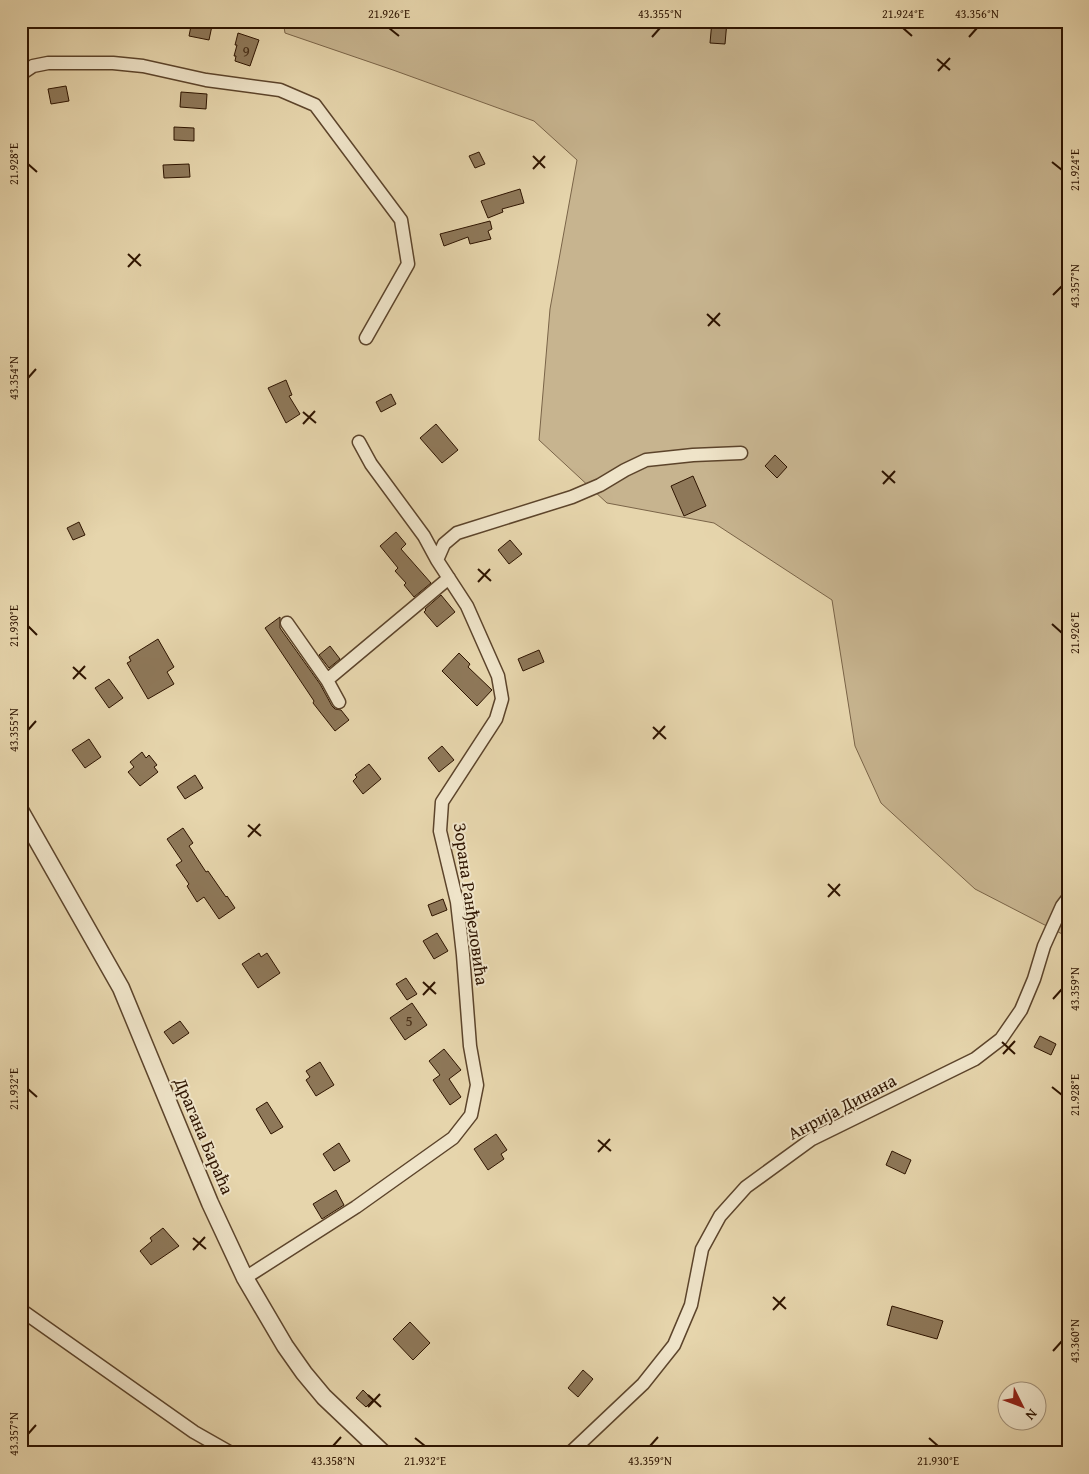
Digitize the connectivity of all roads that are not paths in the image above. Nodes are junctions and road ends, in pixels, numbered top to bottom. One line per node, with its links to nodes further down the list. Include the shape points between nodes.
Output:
1 (21, 74): 2 (street, via 34,66 48,63 143,66 206,80 280,90 315,105 401,220 408,264)
2 (366, 338)
3 (359, 442): 5 (street, Зорана Ранђеловића, via 370,464 424,536)
4 (741, 453): 5 (street, via 646,460 572,497 457,533 444,544)
5 (436, 560): 6 (street, Зорана Ранђеловића)
6 (449, 578): 8 (street); 12 (street, Зорана Ранђеловића, via 467,606 498,676 502,699 496,719 442,802 440,831 456,902 477,1086 470,1115 453,1138 356,1207)
7 (287, 623): 8 (street)
8 (327, 680): 9 (street)
9 (339, 702)
10 (21, 812): 12 (street, Драгана Бараћа, via 121,988 210,1203)
11 (1068, 898): 16 (street, Анрија Динана, via 1044,946 1021,1010 1000,1038 974,1059 812,1139 746,1187 726,1208 702,1249 691,1306 674,1345 643,1384)
12 (245, 1278): 15 (street, Драгана Бараћа, via 304,1373 324,1397)
13 (21, 1310): 14 (street, via 194,1432)
14 (231, 1453)
15 (383, 1453)
16 (570, 1453)

